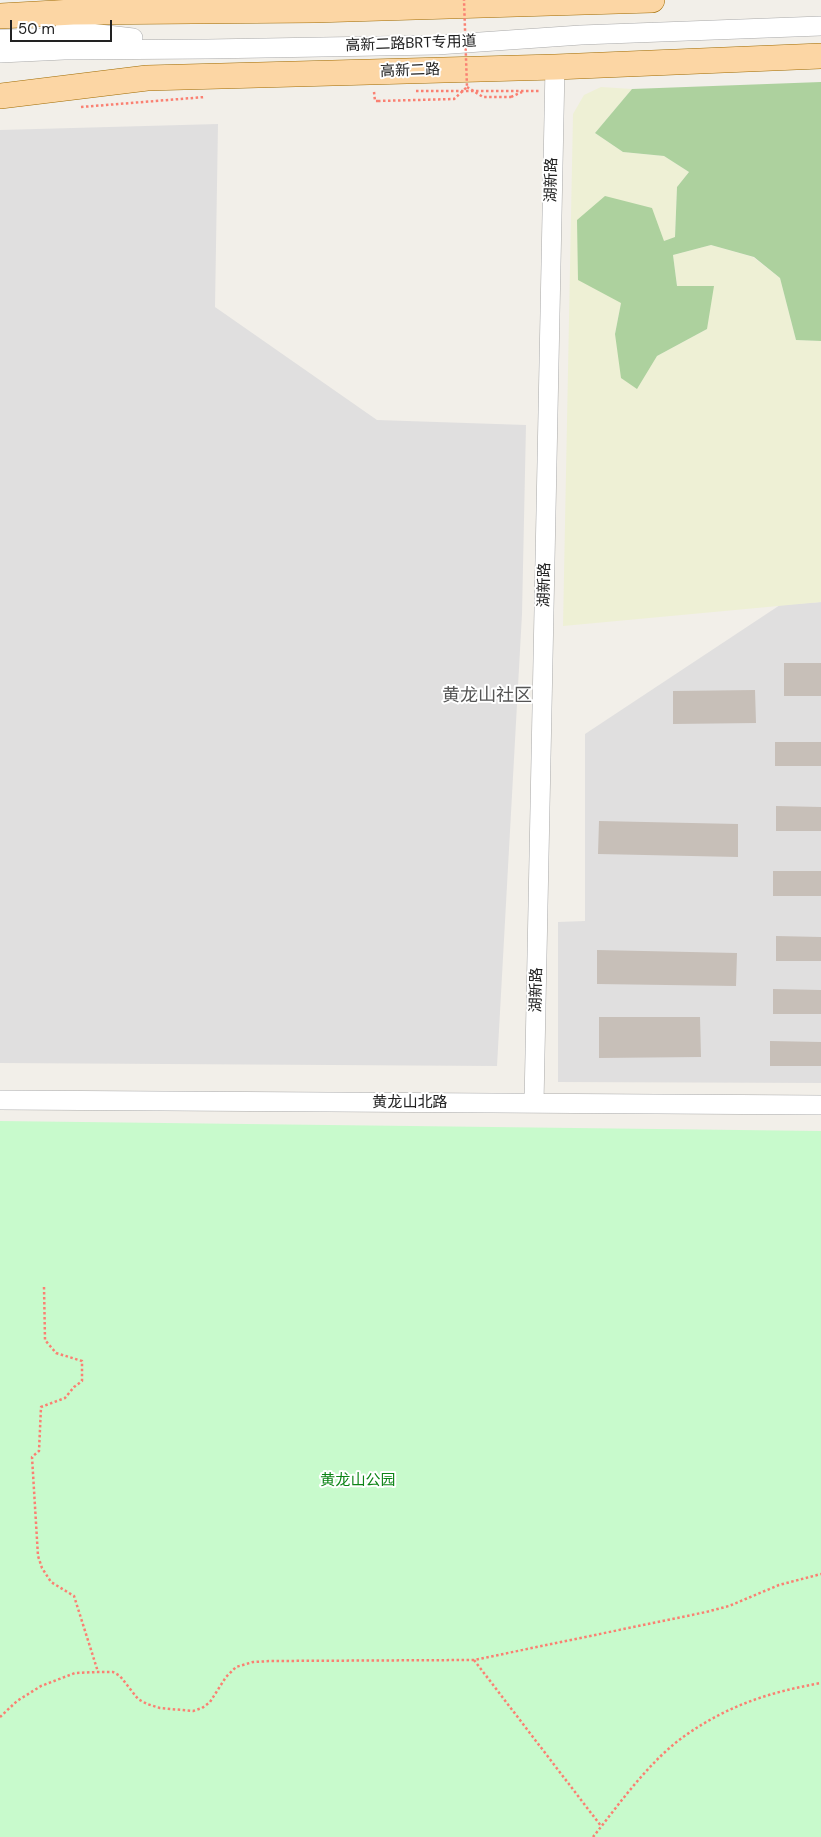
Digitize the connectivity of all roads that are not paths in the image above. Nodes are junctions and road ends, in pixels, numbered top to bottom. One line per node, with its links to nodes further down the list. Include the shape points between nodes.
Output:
1 (652, 0): 2 (main road)
2 (559, 2): 3 (main road, via 314,10)
3 (126, 6): 4 (main road)
4 (0, 16)
5 (821, 18): 8 (street, 高新二路BRT专用道, via 375,38)
6 (821, 26): 10 (street, 高新二路BRT专用道, via 581,35)
7 (0, 28): 8 (street, via 23,26)
8 (133, 38): 9 (street, 高新二路BRT专用道)
9 (0, 40)
10 (437, 45): 11 (street, 高新二路BRT专用道); 14 (street, via 371,53 282,56)
11 (0, 53)
12 (821, 56): 13 (main road, 高新二路)
13 (555, 67): 14 (main road, 高新二路); 17 (street, 湖新路)
14 (209, 86): 15 (main road, 高新二路, via 147,78)
15 (0, 96)
16 (0, 1100): 17 (street, 黄龙山北路)
17 (534, 1104): 18 (street, 黄龙山北路)
18 (821, 1104)

